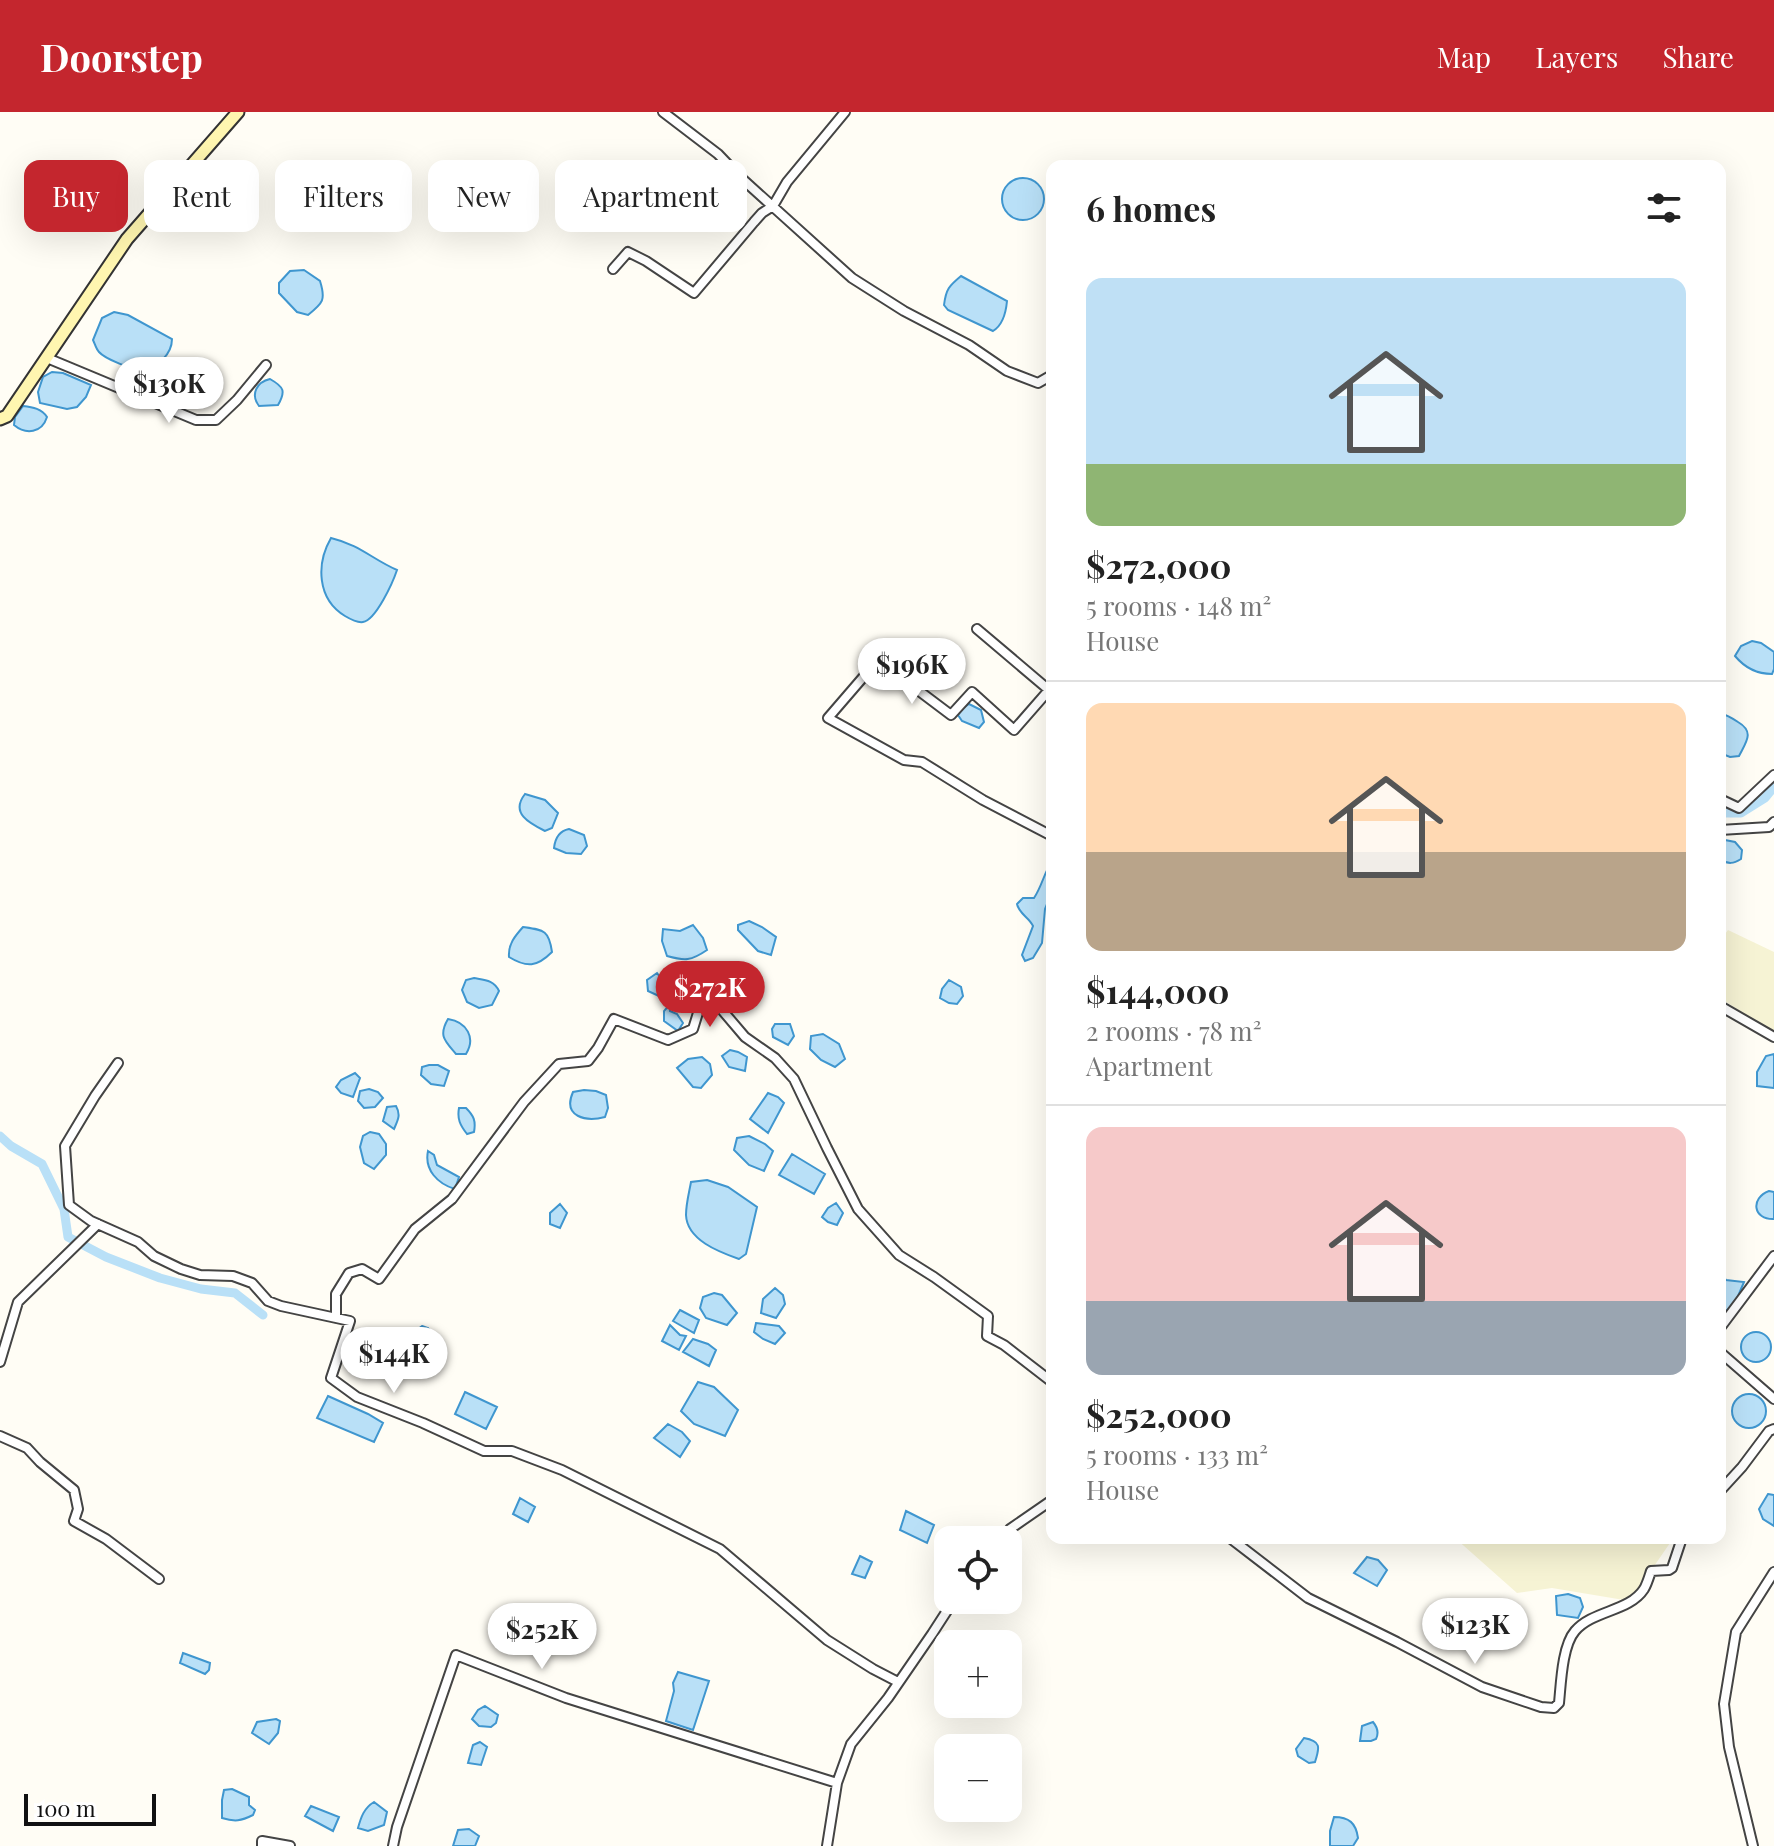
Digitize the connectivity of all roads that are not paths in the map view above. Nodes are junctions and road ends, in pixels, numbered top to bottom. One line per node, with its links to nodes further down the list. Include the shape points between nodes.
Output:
1 (238, 112): 6 (main road, via 127,239)
2 (663, 112): 4 (street)
3 (845, 112): 4 (street)
4 (773, 206): 5 (street, via 694,293 628,252); 8 (street, via 852,278 904,311 1007,371 1038,383)
5 (613, 269)
6 (47, 358): 7 (street, via 196,420 216,420); 9 (main road)
7 (266, 365)
8 (1046, 378)
9 (0, 419)
10 (977, 629): 11 (street)
11 (1046, 687)
12 (1046, 693): 17 (street, via 1014,730 972,692 951,715 878,660 828,718 904,760 922,762)
13 (1774, 775): 14 (street, via 1739,808)
14 (1726, 802)
15 (1774, 822): 16 (street, via 1769,827)
16 (1726, 830)
17 (1046, 833)
18 (1726, 1009): 19 (street)
19 (1774, 1037)
20 (118, 1063): 21 (street, via 65,1146 69,1205)
21 (98, 1224): 23 (street, via 181,1269 233,1276 252,1283 268,1301); 26 (street, via 18,1302)
22 (1774, 1256): 24 (street)
23 (336, 1318): 27 (street, via 336,1294 349,1273 362,1269 379,1279 415,1229 452,1199 559,1064 588,1061 614,1019 668,1040 693,1029 705,990 745,1037 794,1079 858,1209 899,1255 988,1316 987,1336); 39 (street, via 350,1321 331,1378 357,1397 484,1451 512,1451 562,1470 720,1549 827,1640)
24 (1726, 1320)
25 (1726, 1357): 28 (street)
26 (0, 1362)
27 (1046, 1377)
28 (1774, 1399)
29 (1774, 1429): 31 (street)
30 (0, 1436): 37 (street, via 27,1448 74,1490 74,1521)
31 (1726, 1484)
32 (1046, 1504): 33 (street)
33 (1014, 1526)
34 (1238, 1544): 35 (street, via 1308,1598 1482,1687 1554,1708 1574,1631 1643,1591 1651,1571 1672,1568)
35 (1680, 1544)
36 (1774, 1572): 45 (street, via 1736,1632 1724,1704)
37 (159, 1579)
38 (944, 1614): 39 (street)
39 (896, 1682): 40 (street, via 851,1744)
40 (837, 1783): 43 (street, via 566,1698 456,1655); 44 (street)
41 (262, 1846): 42 (street, via 262,1841)
42 (290, 1846)
43 (393, 1846)
44 (827, 1846)
45 (1753, 1846)

